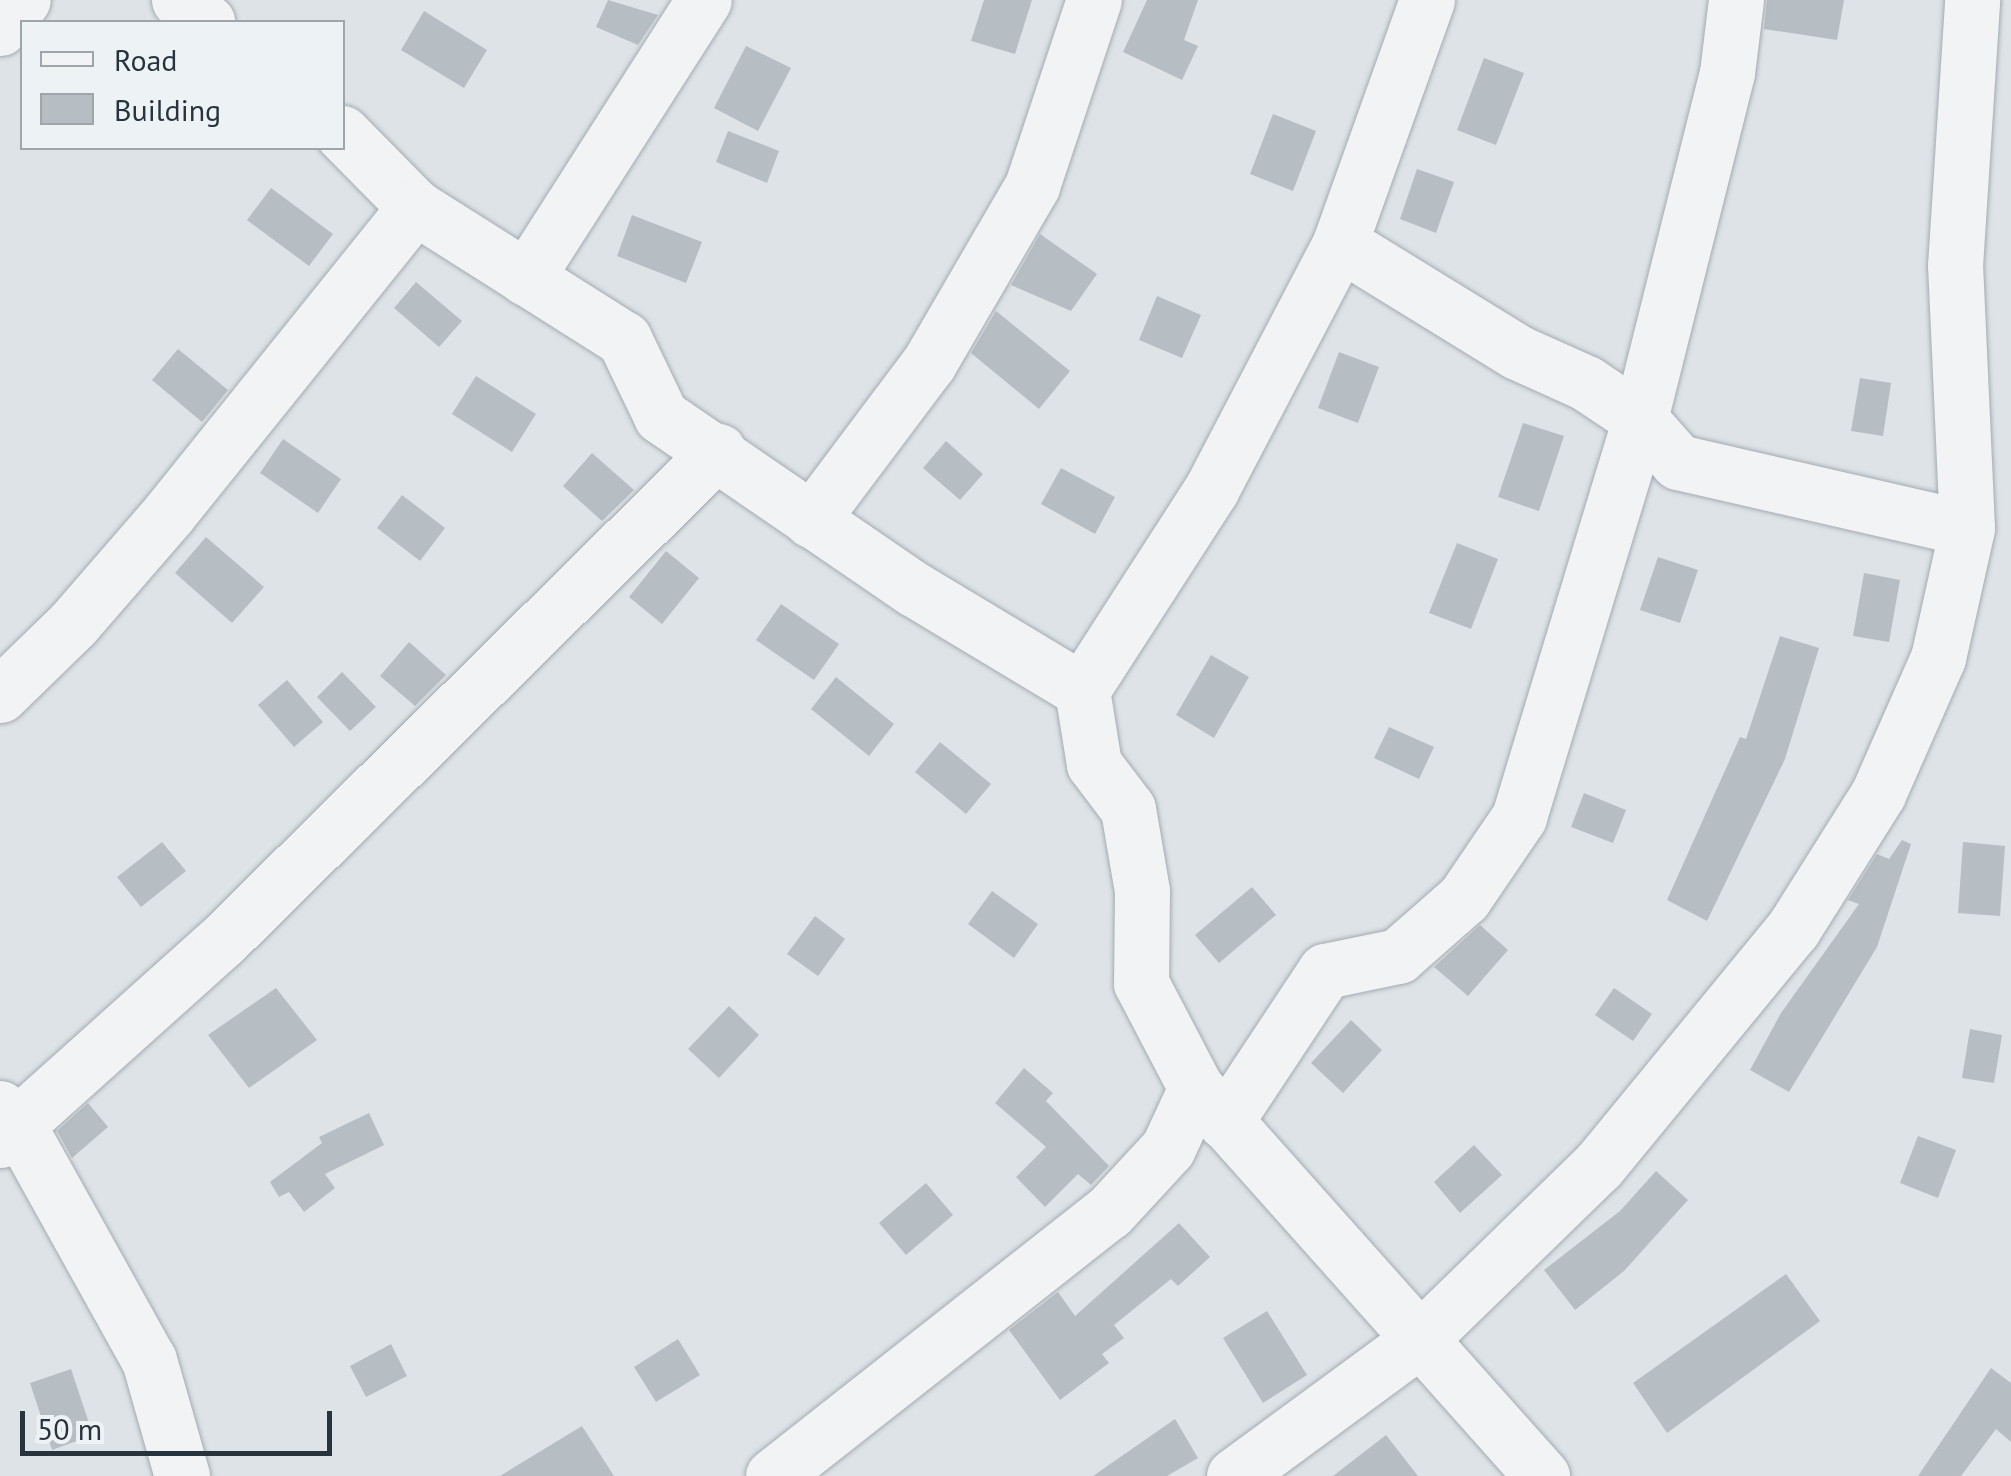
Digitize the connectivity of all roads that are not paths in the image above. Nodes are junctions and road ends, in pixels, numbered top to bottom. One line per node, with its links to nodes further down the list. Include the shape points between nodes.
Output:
1 (23, 0): 9 (street)
2 (179, 0): 8 (street)
3 (704, 0): 13 (street)
4 (1094, 0): 16 (street, via 1032,186 929,363)
5 (1427, 0): 12 (street)
6 (1736, 0): 14 (street, via 1728,73)
7 (1972, 0): 17 (street, via 1955,266)
8 (204, 20)
9 (0, 28)
10 (345, 136): 11 (street)
11 (415, 207): 13 (street); 19 (street, via 170,513)
12 (1340, 243): 14 (street); 18 (street, via 1211,490)
13 (526, 278): 15 (street, via 624,339 661,416)
14 (1640, 419): 17 (street, via 1678,462); 20 (street, via 1519,816 1464,898 1398,956 1325,971)
15 (718, 451): 16 (street); 21 (street, via 224,940)
16 (810, 520): 18 (street)
17 (1967, 528): 22 (street, via 1938,658 1878,794 1793,929 1600,1165)
18 (1082, 690): 20 (street, via 1094,764 1128,809 1142,891 1140,983)
19 (0, 695)
20 (1211, 1105): 22 (street); 24 (street, via 1109,1212)
21 (6, 1124): 23 (street, via 149,1360)
22 (1419, 1340): 25 (street); 26 (street)
23 (182, 1476)
24 (772, 1476)
25 (1234, 1476)
26 (1542, 1476)

